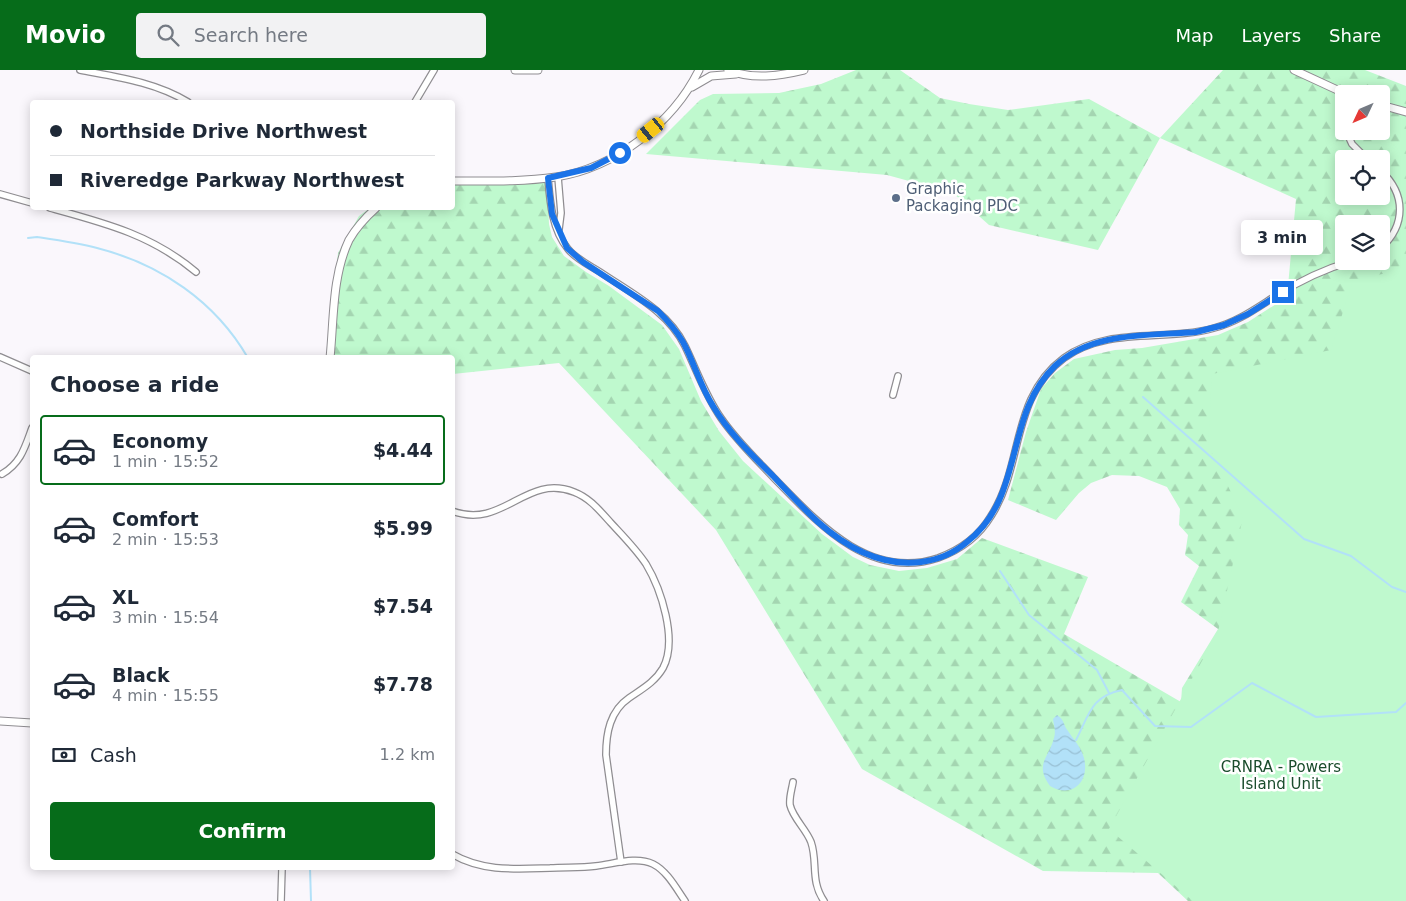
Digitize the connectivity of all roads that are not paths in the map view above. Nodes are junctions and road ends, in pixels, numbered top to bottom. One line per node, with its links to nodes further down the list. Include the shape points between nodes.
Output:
1 (80, 70): 13 (street, via 134,81)
2 (434, 70): 14 (street)
3 (515, 70): 4 (street)
4 (538, 70)
5 (693, 70): 12 (street)
6 (699, 70): 12 (street)
7 (728, 70): 10 (street)
8 (804, 70): 10 (street, via 764,76)
9 (1294, 70): 11 (street)
10 (738, 73): 12 (street, via 711,76)
11 (1335, 89)
12 (688, 90): 19 (street, via 651,130 620,153 591,168)
13 (183, 100)
14 (416, 100)
15 (1390, 108): 16 (street)
16 (1406, 112)
17 (1350, 140): 18 (street)
18 (1358, 150)
19 (558, 177): 20 (street); 27 (street)
20 (548, 178): 21 (street); 27 (street, via 552,214)
21 (455, 181)
22 (1390, 181): 28 (street, via 1401,205 1401,218)
23 (0, 194): 24 (street)
24 (30, 202)
25 (58, 210): 30 (street, via 141,236)
26 (374, 210): 31 (street, via 350,239 342,259)
27 (559, 231): 29 (street, via 574,256 648,303 668,321 684,343 704,390 723,421 818,522 861,552 880,560 901,563 924,562 945,555 964,545 983,528 1004,490 1030,400 1045,376 1065,358 1106,340 1196,332 1224,325 1317,273)
28 (1390, 239)
29 (1335, 267)
30 (196, 272)
31 (330, 355)
32 (0, 357): 33 (street)
33 (30, 370)
34 (898, 376): 35 (street)
35 (893, 395)
36 (30, 433): 37 (street, via 19,460)
37 (2, 474)
38 (455, 512): 43 (street, via 476,516 487,514 539,490 557,488 574,492 593,504 636,551 652,574 666,617 668,656 654,679 618,709 610,722 606,740)
39 (0, 721): 40 (street)
40 (30, 723)
41 (793, 782): 47 (street, via 790,807 811,843 814,876)
42 (455, 855): 43 (street, via 476,864 505,869 590,867)
43 (621, 862): 46 (street, via 644,861 659,867)
44 (282, 870): 45 (street)
45 (281, 901)
46 (685, 901)
47 (824, 901)

